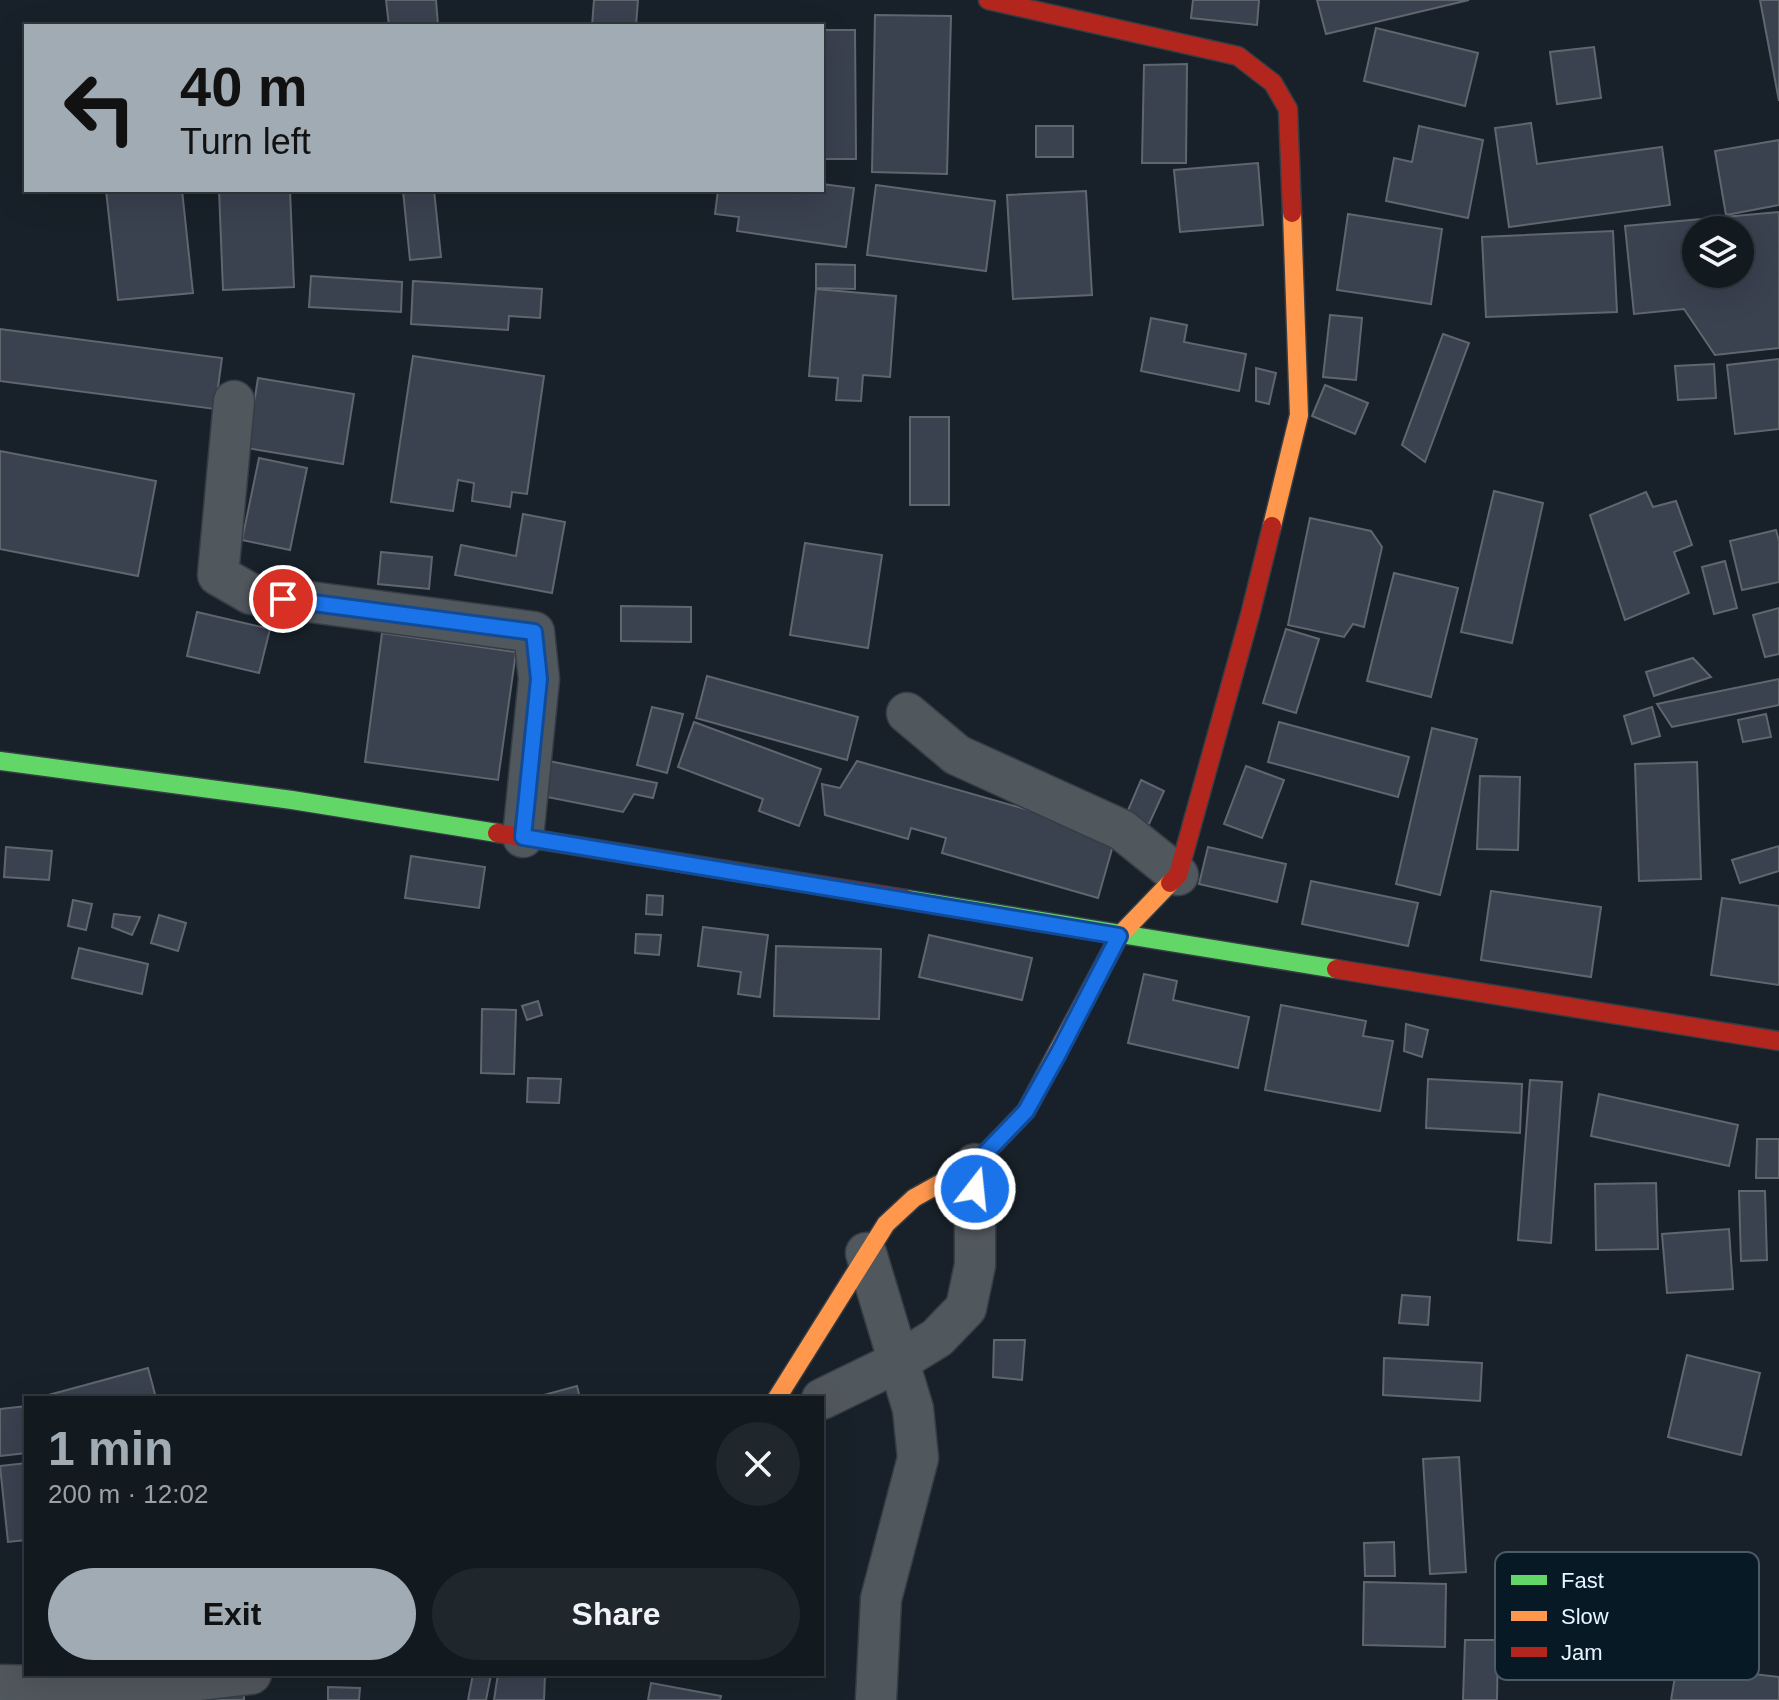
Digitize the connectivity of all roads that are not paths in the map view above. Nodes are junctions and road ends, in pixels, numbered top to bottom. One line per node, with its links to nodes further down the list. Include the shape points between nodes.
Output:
1 (988, 0): 6 (street, via 1238,56 1273,83 1288,109 1299,415)
2 (234, 401): 5 (street, via 218,575 251,594 534,632 539,679)
3 (907, 713): 6 (street, via 957,755 1122,830)
4 (0, 761): 5 (street)
5 (523, 837): 7 (street)
6 (1178, 875): 7 (street)
7 (1119, 936): 8 (street); 9 (street, via 1026,1111)
8 (1779, 1041)
9 (975, 1164): 10 (street, via 914,1198); 11 (street, via 975,1265 966,1308 937,1338)
10 (866, 1253): 11 (street); 12 (street)
11 (898, 1362): 13 (street); 17 (street, via 913,1409 918,1458 881,1599)
12 (778, 1396)
13 (824, 1398)
14 (239, 1676): 16 (street)
15 (0, 1685): 16 (street)
16 (129, 1694)
17 (876, 1700)

